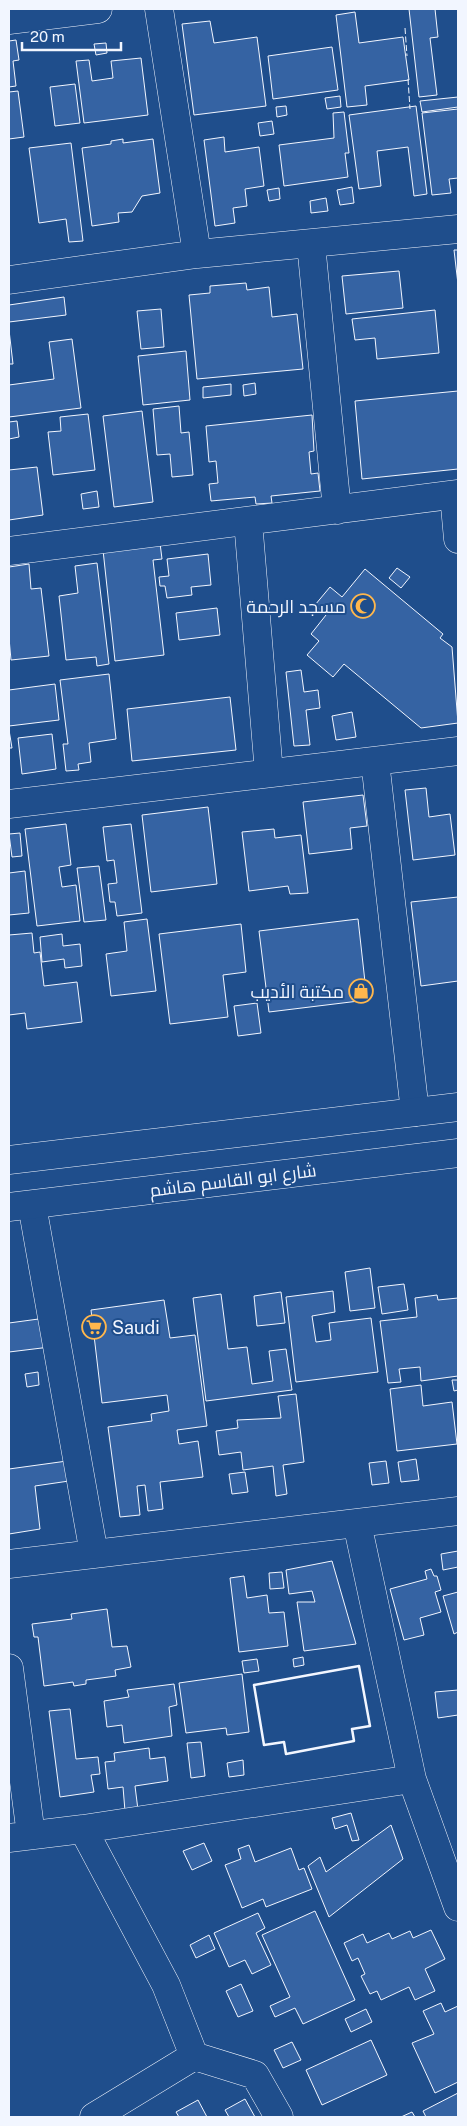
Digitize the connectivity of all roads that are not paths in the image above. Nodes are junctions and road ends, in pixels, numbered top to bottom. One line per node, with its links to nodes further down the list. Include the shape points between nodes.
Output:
1 (98, 9): 3 (street)
2 (159, 9): 6 (street)
3 (9, 20)
4 (458, 229): 5 (street)
5 (312, 244): 6 (street); 9 (street)
6 (197, 254): 7 (street)
7 (9, 280)
8 (456, 495): 9 (street); 11 (street)
9 (338, 510): 10 (street)
10 (248, 521): 12 (street); 15 (street)
11 (458, 539)
12 (9, 551)
13 (458, 750): 14 (street)
14 (375, 761): 15 (street); 18 (street)
15 (269, 773): 16 (street)
16 (9, 804)
17 (458, 1107): 18 (street)
18 (415, 1112): 20 (street)
19 (458, 1154): 21 (street, شارع ابو القاسم هاشم)
20 (9, 1160)
21 (21, 1206): 24 (street)
22 (458, 1511): 23 (street)
23 (357, 1523): 24 (street); 27 (street)
24 (94, 1554): 25 (street)
25 (9, 1564)
26 (9, 1668): 29 (street)
27 (412, 1779): 28 (street); 30 (street)
28 (83, 1829): 29 (street); 31 (street, via 166,1985)
29 (20, 1837)
30 (458, 1907)
31 (194, 2056): 32 (street); 33 (street, via 255,2075)
32 (94, 2117)
33 (279, 2117)

